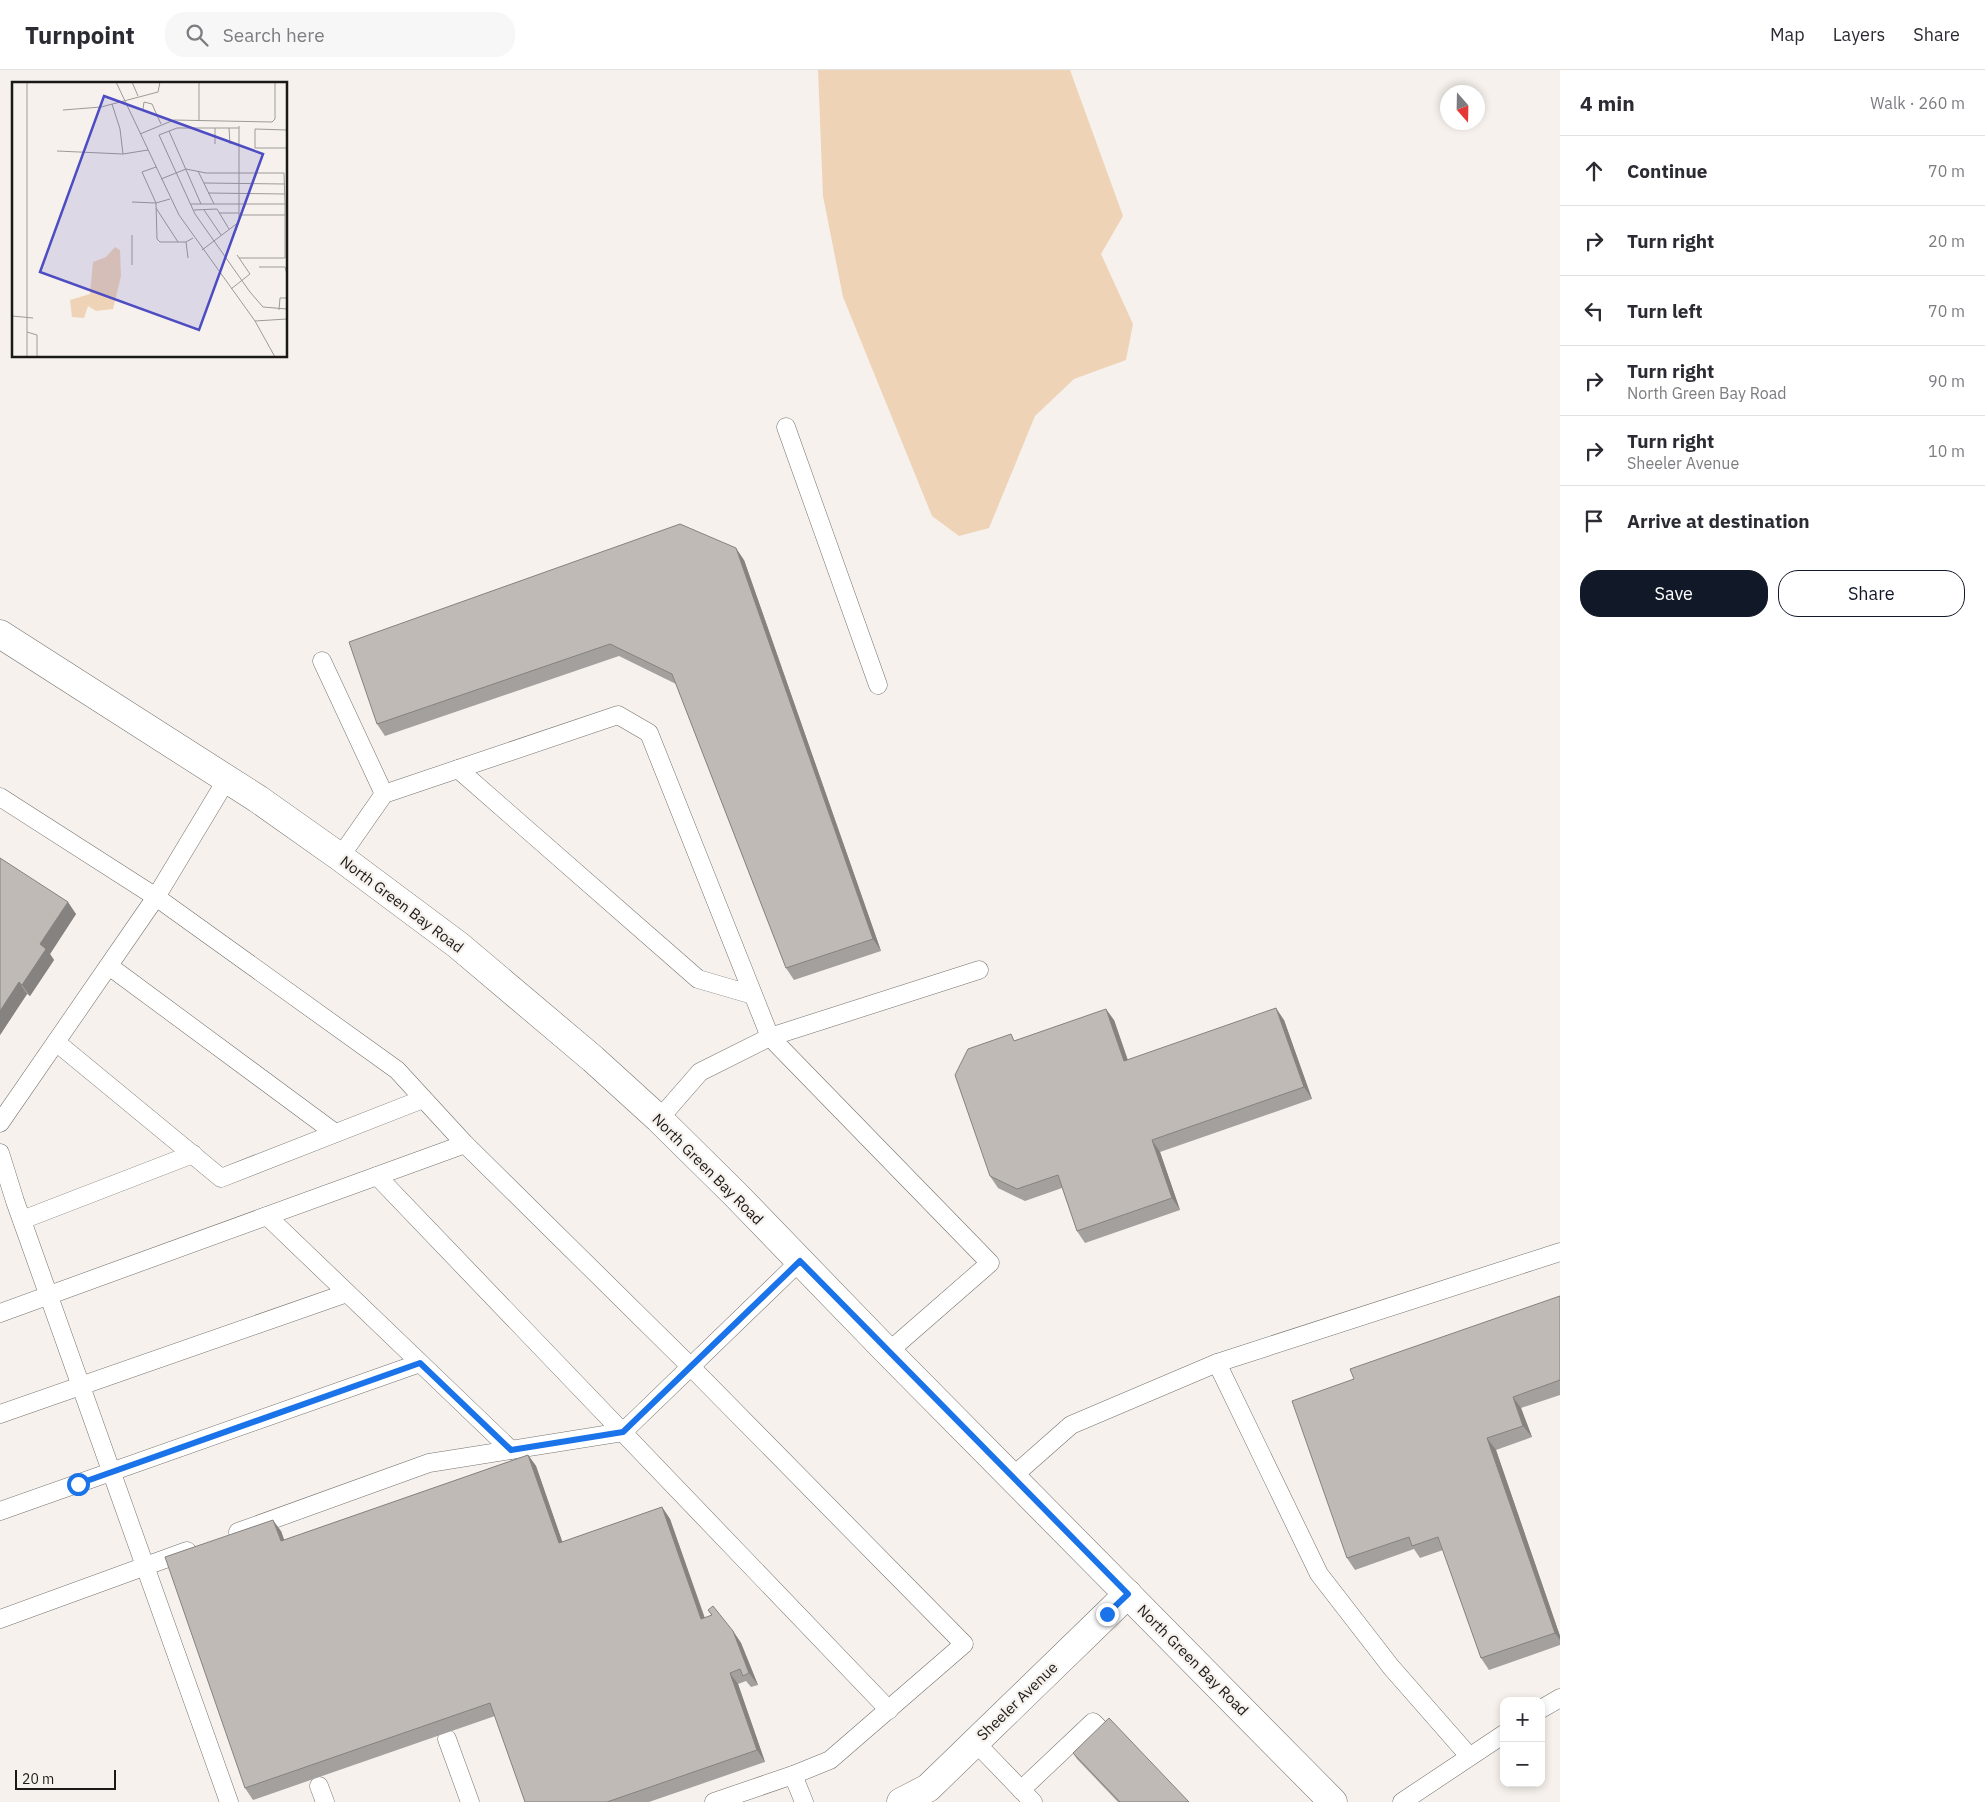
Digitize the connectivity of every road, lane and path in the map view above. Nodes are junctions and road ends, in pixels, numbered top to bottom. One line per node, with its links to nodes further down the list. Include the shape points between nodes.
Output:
1 (786, 427): 4 (lane)
2 (0, 634): 6 (main road, North Green Bay Road)
3 (322, 661): 7 (lane)
4 (878, 685)
5 (458, 769): 7 (lane); 13 (lane, via 698,979); 13 (lane, via 618,715 649,733)
6 (227, 779): 9 (main road, North Green Bay Road); 10 (lane)
7 (384, 794): 9 (lane)
8 (0, 797): 10 (lane)
9 (340, 857): 17 (main road, North Green Bay Road, via 533,1007)
10 (156, 897): 11 (lane); 16 (lane, via 397,1070)
11 (109, 966): 15 (lane); 19 (lane)
12 (979, 970): 14 (lane)
13 (753, 995): 14 (lane)
14 (770, 1037): 17 (lane, via 700,1072); 32 (lane, via 990,1263)
15 (56, 1042): 18 (lane); 22 (lane)
16 (423, 1099): 19 (lane); 20 (lane)
17 (659, 1119): 28 (main road, North Green Bay Road)
18 (0, 1123)
19 (335, 1133): 22 (lane, via 221,1178)
20 (465, 1144): 23 (lane); 35 (lane)
21 (0, 1153): 24 (lane)
22 (193, 1154): 26 (lane)
23 (377, 1176): 25 (lane); 38 (lane)
24 (7, 1204): 26 (lane)
25 (267, 1216): 29 (lane); 30 (lane)
26 (22, 1220): 30 (lane)
27 (1560, 1252): 34 (lane)
28 (800, 1261): 32 (main road, North Green Bay Road); 35 (lane)
29 (347, 1293): 33 (lane); 36 (lane)
30 (48, 1296): 31 (lane); 36 (lane)
31 (0, 1313)
32 (888, 1352): 41 (main road, North Green Bay Road)
33 (420, 1363): 39 (lane); 40 (lane)
34 (1216, 1363): 41 (lane, via 1071,1425); 55 (lane, via 1319,1574 1391,1667)
35 (691, 1367): 38 (lane); 50 (lane, via 964,1644)
36 (81, 1386): 37 (lane); 40 (lane)
37 (0, 1414)
38 (623, 1432): 39 (lane); 50 (lane)
39 (511, 1450): 43 (lane, via 429,1463)
40 (111, 1472): 42 (lane); 45 (lane)
41 (1012, 1478): 46 (main road, North Green Bay Road)
42 (0, 1511)
43 (218, 1539)
44 (200, 1546): 45 (lane)
45 (145, 1566): 47 (lane); 58 (lane)
46 (1128, 1594): 54 (main road, Sheeler Avenue); 63 (main road, North Green Bay Road)
47 (0, 1619)
48 (1560, 1698): 49 (lane)
49 (1545, 1707)
50 (889, 1710): 56 (lane, via 830,1760)
51 (1104, 1733): 57 (lane, via 1093,1722)
52 (1500, 1737): 55 (lane)
53 (447, 1739): 59 (lane)
54 (975, 1742): 57 (lane); 62 (main road, Sheeler Avenue, via 928,1788)
55 (1469, 1756): 64 (lane)
56 (793, 1775): 60 (lane); 61 (lane)
57 (1027, 1796)
58 (229, 1802)
59 (470, 1802)
60 (714, 1802)
61 (804, 1802)
62 (901, 1802)
63 (1333, 1802)
64 (1402, 1802)

